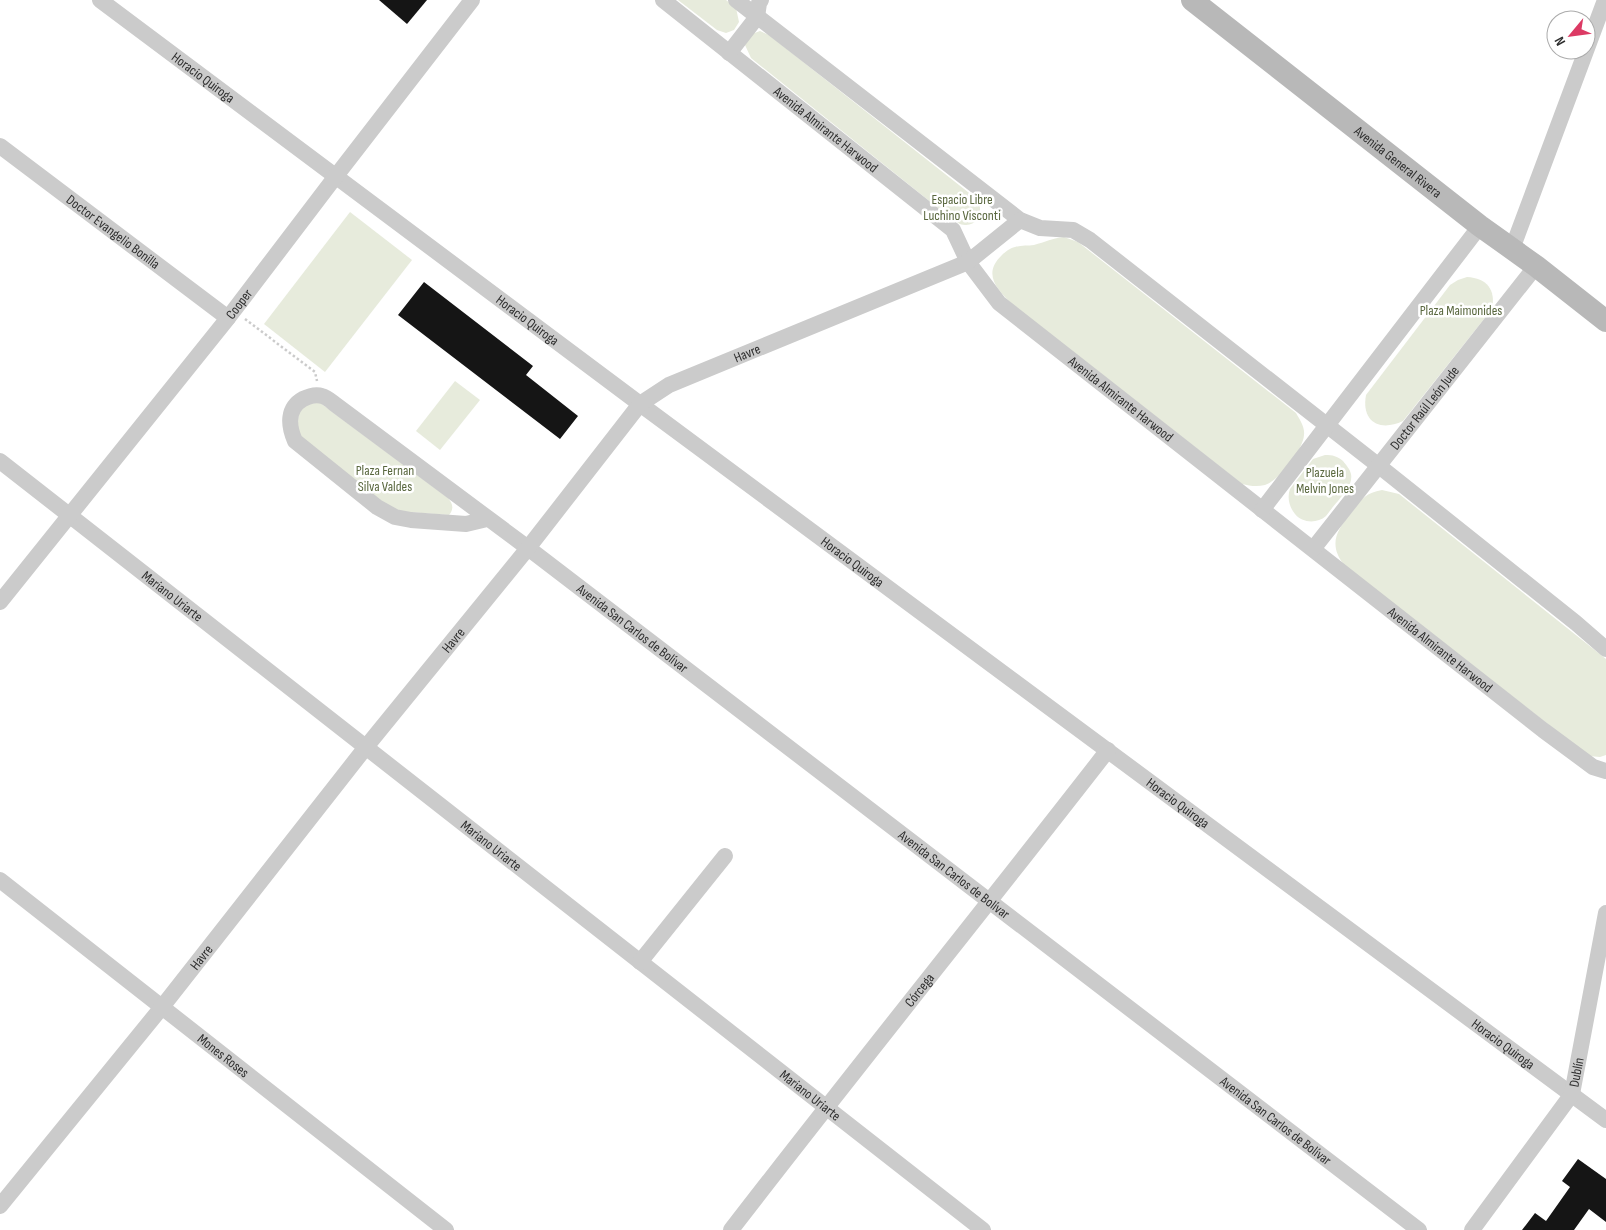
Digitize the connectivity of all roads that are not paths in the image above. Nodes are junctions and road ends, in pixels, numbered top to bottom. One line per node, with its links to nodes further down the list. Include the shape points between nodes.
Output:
1 (100, 0): 11 (street, Horacio Quiroga)
2 (472, 0): 11 (street, Cooper)
3 (663, 0): 9 (street, Avenida Almirante Harwood)
4 (736, 0): 8 (street)
5 (762, 0): 8 (street)
6 (1192, 0): 13 (main road, Avenida General Rivera)
7 (1605, 0): 14 (street)
8 (757, 17): 9 (street); 12 (street)
9 (729, 53): 15 (street, Avenida Almirante Harwood, via 953,230)
10 (0, 146): 17 (street, Doctor Evangelio Bonilla)
11 (336, 176): 17 (street, Cooper); 19 (street, Horacio Quiroga)
12 (1020, 220): 15 (street, Havre); 20 (street, via 1040,228 1073,230 1082,235)
13 (1480, 226): 14 (main road, Avenida General Rivera); 20 (street)
14 (1512, 249): 16 (main road, Avenida General Rivera)
15 (968, 262): 19 (street, Havre, via 669,385); 23 (street, Avenida Almirante Harwood, via 999,303)
16 (1536, 266): 18 (main road, Avenida General Rivera); 22 (street, Doctor Raúl León Jude)
17 (231, 315): 24 (street, Cooper)
18 (1606, 321)
19 (640, 404): 26 (street, Havre); 31 (street, Horacio Quiroga)
20 (1326, 425): 22 (street); 23 (street)
21 (0, 461): 24 (street, Mariano Uriarte)
22 (1379, 466): 27 (street, Doctor Raúl León Jude); 29 (street)
23 (1262, 510): 27 (street, Avenida Almirante Harwood)
24 (69, 516): 28 (street, Cooper); 30 (street, Mariano Uriarte)
25 (488, 520): 25 (street, Avenida San Carlos de Bolívar, via 322,396 309,395 292,409 290,430 295,441 377,507 396,517 411,520 466,524); 26 (street, Avenida San Carlos de Bolívar)
26 (528, 548): 30 (street, Havre); 35 (street, Avenida San Carlos de Bolívar)
27 (1313, 550): 32 (street, Avenida Almirante Harwood, via 1543,730 1594,767)
28 (0, 602)
29 (1606, 649)
30 (366, 747): 37 (street, Mariano Uriarte); 38 (street, Havre)
31 (1108, 750): 35 (street, Córcega); 39 (street, Horacio Quiroga)
32 (1606, 771)
33 (725, 856): 37 (street)
34 (0, 880): 38 (street, Mones Roses)
35 (990, 902): 40 (street, Córcega); 46 (street, Avenida San Carlos de Bolívar)
36 (1606, 913): 39 (street, Dublín)
37 (640, 962): 40 (street, Mariano Uriarte)
38 (162, 1007): 42 (street, Havre); 43 (street, Mones Roses)
39 (1572, 1094): 41 (street, Horacio Quiroga); 47 (street, Dublín)
40 (825, 1107): 44 (street, Córcega); 45 (street, Mariano Uriarte)
41 (1606, 1120)
42 (0, 1206)
43 (438, 1228)
44 (731, 1230)
45 (983, 1230)
46 (1418, 1230)
47 (1472, 1230)

